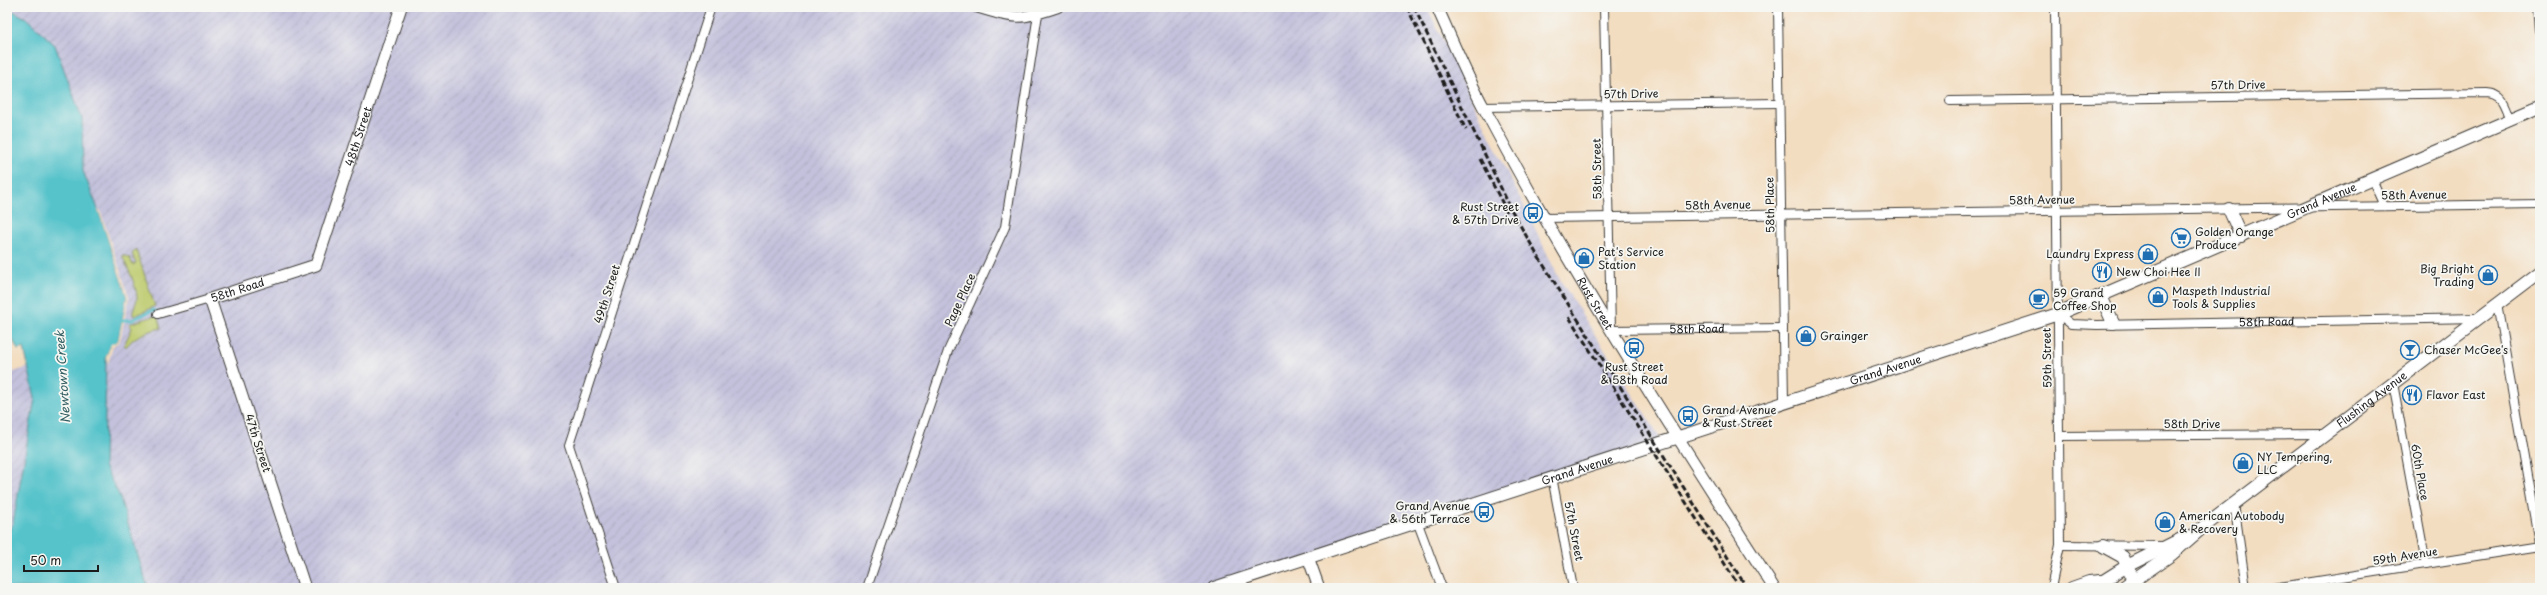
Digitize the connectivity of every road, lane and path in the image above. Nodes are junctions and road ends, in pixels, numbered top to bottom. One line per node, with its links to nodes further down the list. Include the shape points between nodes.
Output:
1 (401, 7): 31 (main road, 48th Street)
2 (711, 7): 61 (street, 49th Street, via 569,445)
3 (976, 7): 11 (street, via 1007,17 1023,19)
4 (1058, 7): 11 (street)
5 (1437, 7): 12 (main road, Rust Street)
6 (1444, 7): 12 (main road)
7 (1604, 7): 17 (street, 58th Street)
8 (1778, 7): 16 (street, 58th Place)
9 (2055, 7): 14 (street, 59th Street)
10 (2538, 7): 13 (street)
11 (1038, 14): 62 (street, Page Place, via 1005,227 948,351)
12 (1443, 21): 18 (main road, Rust Street)
13 (2540, 30)
14 (2056, 99): 15 (street, 57th Drive); 20 (street, 57th Drive, via 2487,93 2496,94 2503,99); 26 (street, 59th Street)
15 (1950, 101)
16 (1779, 103): 17 (street, 57th Drive); 27 (street, 58th Place)
17 (1607, 105): 18 (street, 57th Drive); 28 (street, 58th Street)
18 (1483, 106): 29 (main road, Rust Street)
19 (2540, 107): 20 (main road, Grand Avenue)
20 (2511, 120): 21 (main road, Grand Avenue)
21 (2372, 180): 23 (street); 24 (main road, Grand Avenue)
22 (2540, 204): 23 (street, 58th Avenue)
23 (2384, 206): 24 (street, 58th Avenue)
24 (2307, 207): 25 (street, 58th Avenue); 30 (main road, Grand Avenue)
25 (2229, 209): 26 (street, 58th Avenue); 30 (main road)
26 (2057, 211): 27 (street, 58th Avenue); 37 (street, 59th Street)
27 (1781, 215): 28 (street, 58th Avenue); 40 (street, 58th Place)
28 (1608, 217): 29 (street, 58th Avenue); 41 (street, 58th Street)
29 (1544, 218): 41 (main road, Rust Street)
30 (2241, 236): 33 (main road, Grand Avenue)
31 (316, 265): 34 (main road, 58th Road)
32 (2540, 272): 35 (main road, Flushing Avenue)
33 (2101, 296): 37 (main road, Grand Avenue); 39 (main road)
34 (210, 299): 36 (street, 58th Road); 60 (main road, 47th Street)
35 (2497, 304): 38 (main road, Flushing Avenue); 54 (street)
36 (158, 314)
37 (2058, 314): 39 (street, 58th Road, via 2071,324); 43 (main road, Grand Avenue); 45 (street, 59th Street)
38 (2479, 318): 39 (street, 58th Road); 42 (main road, Flushing Avenue)
39 (2113, 323)
40 (1782, 328): 41 (street, 58th Road); 43 (street, 58th Place)
41 (1611, 330): 46 (main road, Rust Street)
42 (2393, 383): 44 (main road, Flushing Avenue); 56 (street, 60th Place)
43 (1784, 402): 46 (main road, Grand Avenue)
44 (2325, 434): 45 (street, 58th Drive); 48 (main road, Flushing Avenue)
45 (2059, 436): 51 (street, 59th Street)
46 (1678, 437): 47 (main road, Grand Avenue); 67 (main road, Rust Street)
47 (1552, 477): 49 (main road, Grand Avenue); 66 (street, 57th Street)
48 (2234, 504): 50 (main road, Flushing Avenue); 71 (street)
49 (1417, 521): 55 (main road, Grand Avenue); 65 (street)
50 (2202, 528): 53 (main road, Flushing Avenue); 59 (main road, Flushing Avenue, via 2172,554)
51 (2060, 546): 52 (street); 68 (street, 59th Street)
52 (2103, 546): 53 (street); 57 (main road, via 2122,556)
53 (2166, 546): 57 (main road, Flushing Avenue)
54 (2540, 547): 56 (street, 59th Avenue)
55 (1308, 557): 63 (main road, Grand Avenue); 64 (main road)
56 (2426, 564): 72 (street, 59th Avenue)
57 (2127, 566): 58 (main road, Flushing Avenue); 59 (main road)
58 (2103, 581): 69 (main road, via 2088,582); 70 (main road, Flushing Avenue)
59 (2128, 585)
60 (305, 588)
61 (616, 588)
62 (867, 588)
63 (1214, 588)
64 (1320, 588)
65 (1442, 588)
66 (1573, 588)
67 (1774, 588)
68 (2051, 588)
69 (2072, 588)
70 (2092, 588)
71 (2246, 588)
72 (2274, 588)

